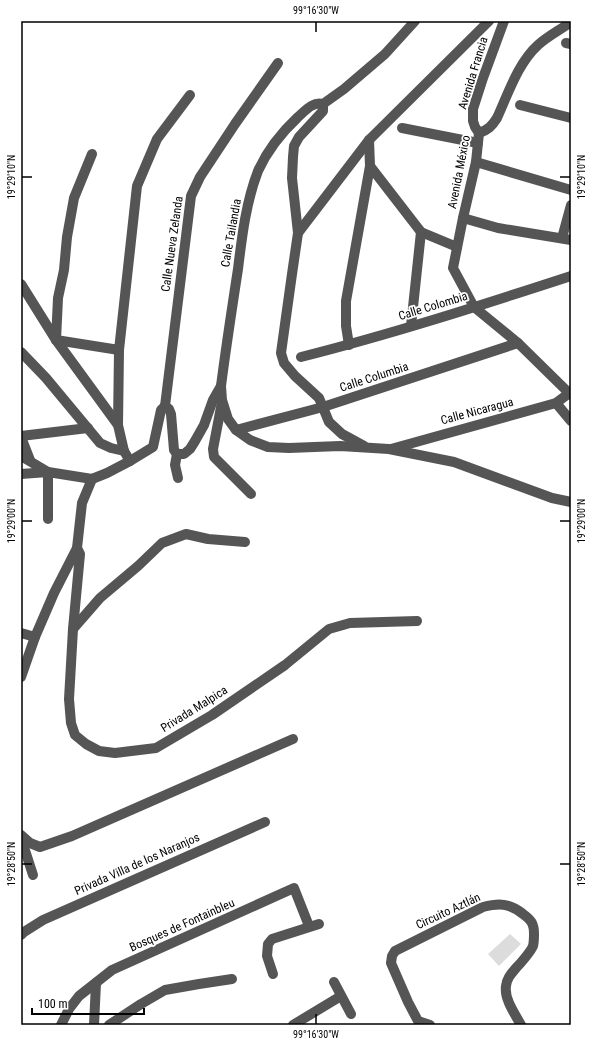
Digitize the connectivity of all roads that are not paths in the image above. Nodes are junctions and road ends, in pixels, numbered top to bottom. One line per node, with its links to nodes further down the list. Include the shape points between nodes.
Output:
1 (415, 21): 7 (street, Calle Tailandia, via 385,54)
2 (489, 21): 12 (street)
3 (504, 21): 11 (street, Avenida Francia, via 473,109 473,121)
4 (571, 22): 11 (street, Avenida México, via 538,45 530,54 522,64 497,118)
5 (278, 63): 37 (street, Calle Nueva Zelanda, via 204,172 191,196)
6 (190, 95): 30 (street, via 157,139 137,186)
7 (323, 104): 20 (street, via 322,111 294,146 292,178); 33 (street, Calle Tailandia, via 315,104 291,123 272,147 259,170 246,210)
8 (520, 105): 9 (street)
9 (571, 118)
10 (402, 128): 11 (street)
11 (478, 138): 14 (street, Avenida México)
12 (369, 140): 15 (street); 20 (street)
13 (92, 154): 27 (street, via 74,198 58,298)
14 (476, 162): 16 (street); 18 (street, Avenida México)
15 (370, 166): 19 (street); 29 (street, via 346,301)
16 (571, 190)
17 (571, 205): 21 (street)
18 (463, 218): 21 (street, via 498,228); 22 (street, Avenida México)
19 (421, 232): 22 (street); 26 (street)
20 (298, 233): 38 (street, via 281,353 284,363 320,398)
21 (566, 239)
22 (457, 248): 25 (street, Avenida México, via 453,268)
23 (571, 276): 25 (street, Calle Colombia)
24 (21, 284): 27 (street)
25 (474, 307): 26 (street, Calle Colombia); 28 (street)
26 (411, 326): 29 (street, Calle Colombia)
27 (56, 340): 30 (street); 40 (street)
28 (518, 343): 34 (street); 38 (street, Calle Columbia)
29 (349, 345): 32 (street, Calle Colombia)
30 (119, 350): 40 (street)
31 (21, 352): 41 (street)
32 (301, 357)
33 (221, 386): 35 (street, Calle Tailandia); 47 (street, via 190,449 184,454)
34 (570, 395): 36 (street, Calle Nicaragua)
35 (222, 400): 42 (street, via 228,419); 54 (street, via 213,449 214,457)
36 (556, 403): 39 (street); 45 (street, Calle Nicaragua)
37 (165, 406): 47 (street, via 171,414 174,450); 49 (street, via 161,410 153,447)
38 (324, 407): 42 (street, Calle Columbia); 44 (street, via 329,422 342,434)
39 (571, 421)
40 (118, 425): 46 (street)
41 (88, 428): 43 (street); 46 (street, via 100,443)
42 (236, 430): 44 (street, via 250,440 268,447)
43 (21, 437): 48 (street)
44 (368, 447): 45 (street)
45 (390, 449): 55 (street, via 454,462 552,498)
46 (124, 451): 49 (street)
47 (178, 454): 52 (street, via 175,465)
48 (25, 458): 50 (street)
49 (130, 461): 53 (street)
50 (48, 472): 51 (street); 53 (street); 56 (street)
51 (21, 474)
52 (178, 478)
53 (92, 479): 58 (street, Privada Malpica, via 82,503)
54 (251, 494)
55 (571, 502)
56 (48, 519)
57 (245, 542): 60 (street, via 186,534 162,543 100,598)
58 (78, 548): 60 (street, Privada Malpica, via 80,554); 62 (street, via 54,593)
59 (417, 622): 60 (street, Privada Malpica, via 350,623 329,629 285,664 212,715 156,748 115,753 99,751 86,744 76,735 70,723)
60 (73, 629)
61 (21, 633): 62 (street)
62 (36, 637): 63 (street)
63 (21, 677)
64 (293, 739): 66 (street, via 72,836 40,846 30,843)
65 (265, 822): 69 (street, Privada Villa de los Naranjos, via 43,920)
66 (21, 835)
67 (21, 838): 68 (street)
68 (33, 875)
69 (21, 935)
70 (273, 974): 73 (street, Bosques de Fontainbleu, via 267,956 268,944 272,938 314,925 294,888 112,970)
71 (232, 979): 79 (street, via 165,990)
72 (334, 982): 74 (street)
73 (96, 983): 77 (street, Bosques de Fontainbleu, via 79,996); 78 (street)
74 (341, 996): 75 (street); 80 (street)
75 (351, 1014)
76 (417, 1023): 81 (street, Circuito Aztlán); 82 (street, Circuito Aztlán, via 391,963 395,951 483,907 495,904 517,909 531,920 534,929 533,946 508,978 506,986 506,995)
77 (61, 1025)
78 (94, 1025)
79 (109, 1025)
80 (293, 1025)
81 (430, 1025)
82 (522, 1025)

